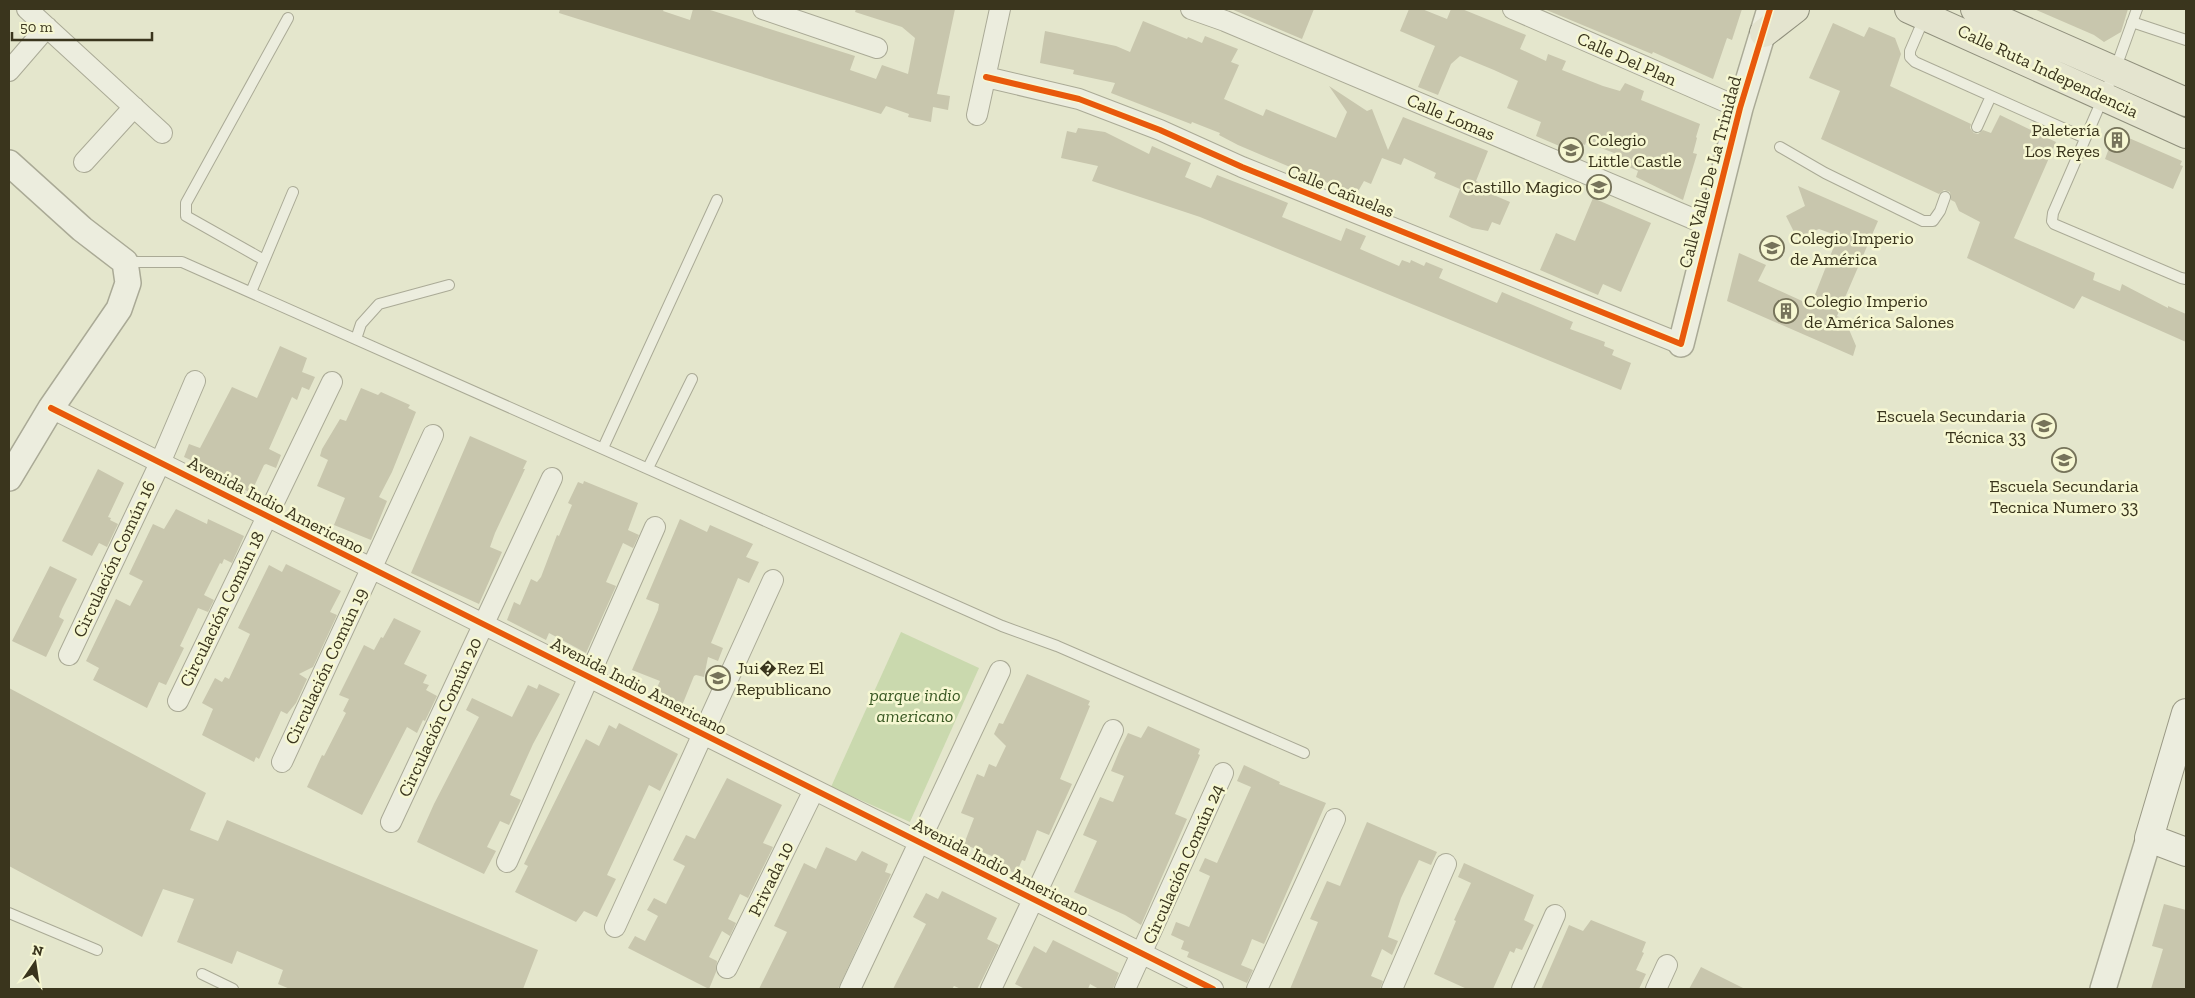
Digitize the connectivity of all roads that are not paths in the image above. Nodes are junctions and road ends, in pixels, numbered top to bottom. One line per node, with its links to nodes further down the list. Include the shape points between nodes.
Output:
1 (27, 9): 13 (street)
2 (762, 9): 15 (street)
3 (1000, 9): 18 (street)
4 (1191, 9): 35 (street, Calle Lomas)
5 (1514, 9): 23 (street, Calle Del Plan)
6 (1795, 9): 11 (main road)
7 (1975, 9): 16 (main road, Calle Ruta Independencia)
8 (2137, 9): 12 (lane)
9 (1921, 11): 19 (lane, via 1910,52 1914,62); 20 (main road, Calle Ruta Independencia)
10 (288, 18): 36 (lane, via 186,204 186,216)
11 (1767, 21): 23 (street, Calle Valle De La Trinidad)
12 (2132, 22): 14 (lane); 16 (lane)
13 (47, 27): 17 (street); 22 (street)
14 (2186, 40)
15 (877, 48)
16 (2115, 70): 20 (lane); 21 (main road, Calle Ruta Independencia)
17 (9, 71)
18 (986, 77): 24 (street); 42 (street, Calle Cañuelas, via 1088,102)
19 (1990, 96): 25 (lane); 28 (lane)
20 (2103, 97): 27 (main road, Calle Ruta Independencia); 28 (lane)
21 (2186, 102)
22 (134, 107): 26 (street); 30 (street)
23 (1740, 108): 35 (street, Calle Valle De La Trinidad)
24 (976, 115)
25 (1977, 127)
26 (162, 133)
27 (2186, 134)
28 (2085, 138): 38 (lane, via 2052,221)
29 (1780, 147): 33 (lane, via 1923,221 1932,221 1940,212)
30 (84, 162)
31 (9, 163): 37 (street)
32 (293, 192): 36 (lane)
33 (1945, 197)
34 (717, 200): 48 (lane)
35 (1710, 226): 42 (street, Calle Valle De La Trinidad)
36 (264, 260): 40 (lane)
37 (127, 273): 40 (lane, via 182,262); 46 (street, via 119,309)
38 (2186, 279)
39 (448, 285): 41 (lane, via 379,304 361,324)
40 (251, 292): 41 (lane)
41 (356, 339): 48 (lane)
42 (1681, 344)
43 (692, 379): 50 (lane)
44 (195, 381): 49 (street, Circulación Común 16)
45 (332, 382): 53 (street, Circulación Común 18)
46 (51, 408): 49 (street, Avenida Indio Americano); 51 (street)
47 (434, 434): 55 (street, Circulación Común 19)
48 (603, 448): 50 (lane)
49 (160, 463): 53 (street, Avenida Indio Americano); 58 (street, Circulación Común 16)
50 (648, 468): 65 (lane, via 1002,626 1057,646)
51 (9, 478)
52 (552, 478): 57 (street, Circulación Común 20)
53 (267, 517): 55 (street, Avenida Indio Americano); 61 (street, Circulación Común 18)
54 (655, 528): 60 (street)
55 (371, 569): 57 (street, Avenida Indio Americano); 66 (street, Circulación Común 19)
56 (773, 580): 64 (street)
57 (483, 625): 60 (street, Avenida Indio Americano); 70 (street, Circulación Común 20)
58 (69, 654)
59 (1000, 671): 72 (street)
60 (589, 678): 64 (street, Avenida Indio Americano); 74 (street)
61 (178, 701)
62 (2186, 713): 71 (main road)
63 (1112, 730): 76 (street)
64 (703, 734): 68 (street, Avenida Indio Americano); 79 (street)
65 (1304, 753)
66 (282, 762)
67 (1223, 773): 81 (street, Circulación Común 24)
68 (814, 790): 72 (street, Avenida Indio Americano); 83 (street, Privada 10)
69 (1335, 819): 90 (street)
70 (391, 822)
71 (2149, 838): 73 (main road); 94 (street)
72 (919, 843): 76 (street, Avenida Indio Americano); 86 (street)
73 (2186, 852)
74 (507, 862)
75 (1446, 864): 91 (street)
76 (1034, 900): 81 (street, Avenida Indio Americano); 87 (street)
77 (9, 913): 80 (lane)
78 (1555, 915): 92 (street)
79 (615, 927)
80 (97, 950)
81 (1143, 954): 88 (street, Circulación Común 24); 89 (street, Avenida Indio Americano)
82 (1667, 965): 93 (street)
83 (727, 968)
84 (202, 974): 85 (lane)
85 (233, 989)
86 (850, 989)
87 (991, 989)
88 (1126, 989)
89 (1213, 989)
90 (1257, 989)
91 (1392, 989)
92 (1522, 989)
93 (1656, 989)
94 (2103, 989)

